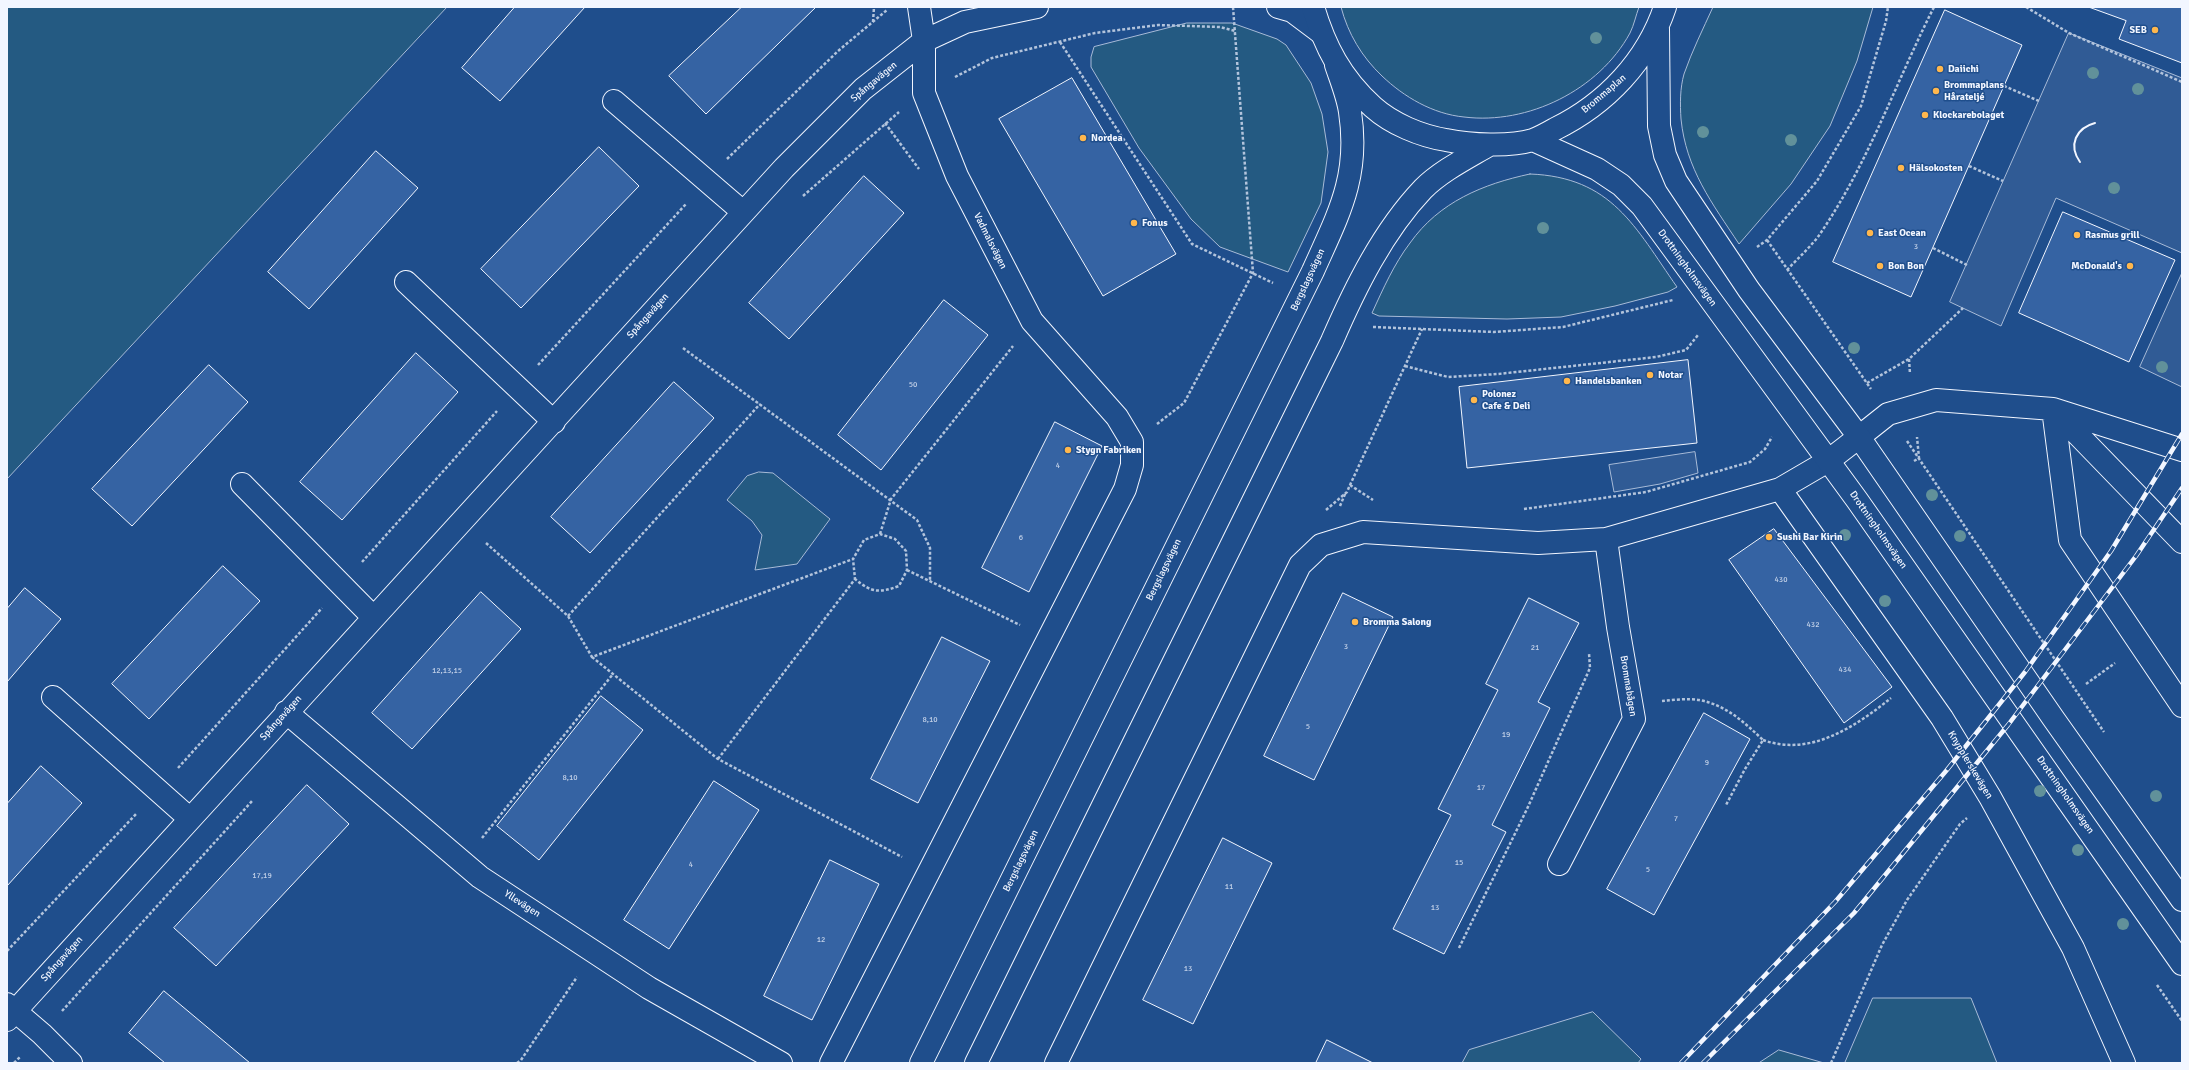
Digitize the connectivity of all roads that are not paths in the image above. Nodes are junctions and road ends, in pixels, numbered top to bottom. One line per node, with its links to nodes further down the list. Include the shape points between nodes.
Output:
1 (919, 7): 8 (street, Vadmalsvägen)
2 (1037, 7): 8 (street, Spångavägen, via 965,22)
3 (1278, 7): 7 (street, via 1292,11)
4 (1313, 7): 7 (street, Brommaplan)
5 (1665, 7): 6 (street, Brommaplan)
6 (1658, 29): 11 (street, Brommaplan, via 1631,72 1596,104 1570,122); 17 (street, via 1659,126 1665,155 1676,181 1733,266)
7 (1320, 32): 9 (street, Brommaplan)
8 (924, 41): 13 (street, Spångavägen, via 863,89); 35 (street, Vadmalsvägen, via 924,93 957,176 1032,322 1117,417 1132,442 1132,465 1125,489)
9 (1336, 65): 12 (street, Brommaplan, via 1373,107 1400,125 1431,137); 36 (street, Bergslagsvägen, via 1350,111 1354,147 1348,191 1313,272)
10 (614, 102): 13 (street)
11 (1533, 140): 12 (street, Brommaplan); 19 (street, Drottningholmsvägen, via 1597,169 1621,185 1642,206)
12 (1489, 145): 37 (street, via 1424,188 1398,218 1371,263)
13 (743, 212): 16 (street, Spångavägen)
14 (406, 282): 16 (street)
15 (2054, 409): 17 (street, via 1936,400 1888,414); 18 (street); 23 (street); 26 (street, via 2070,540)
16 (554, 422): 24 (street, Spångavägen)
17 (1859, 437): 19 (street); 30 (street)
18 (2182, 450)
19 (1828, 461): 21 (street); 31 (street, Drottningholmsvägen, via 2025,737)
20 (242, 484): 24 (street)
21 (1780, 489): 22 (street); 39 (street, Knypplerskevägen, via 1942,718 1990,798 2073,948)
22 (1606, 539): 29 (street, Brommabågen, via 1634,718); 38 (street, via 1538,544 1363,532 1321,545 1300,565)
23 (2182, 542)
24 (373, 617): 27 (street, Spångavägen)
25 (53, 697): 28 (street)
26 (2182, 706)
27 (286, 712): 28 (street, Spångavägen); 34 (street, Yllevägen, via 480,877 649,988)
28 (189, 818): 32 (street, Spångavägen)
29 (1559, 864)
30 (2182, 900)
31 (2182, 964)
32 (10, 1012): 33 (street, via 42,1034)
33 (71, 1063)
34 (781, 1063)
35 (831, 1063)
36 (920, 1063)
37 (976, 1063)
38 (1056, 1063)
39 (2124, 1063)

